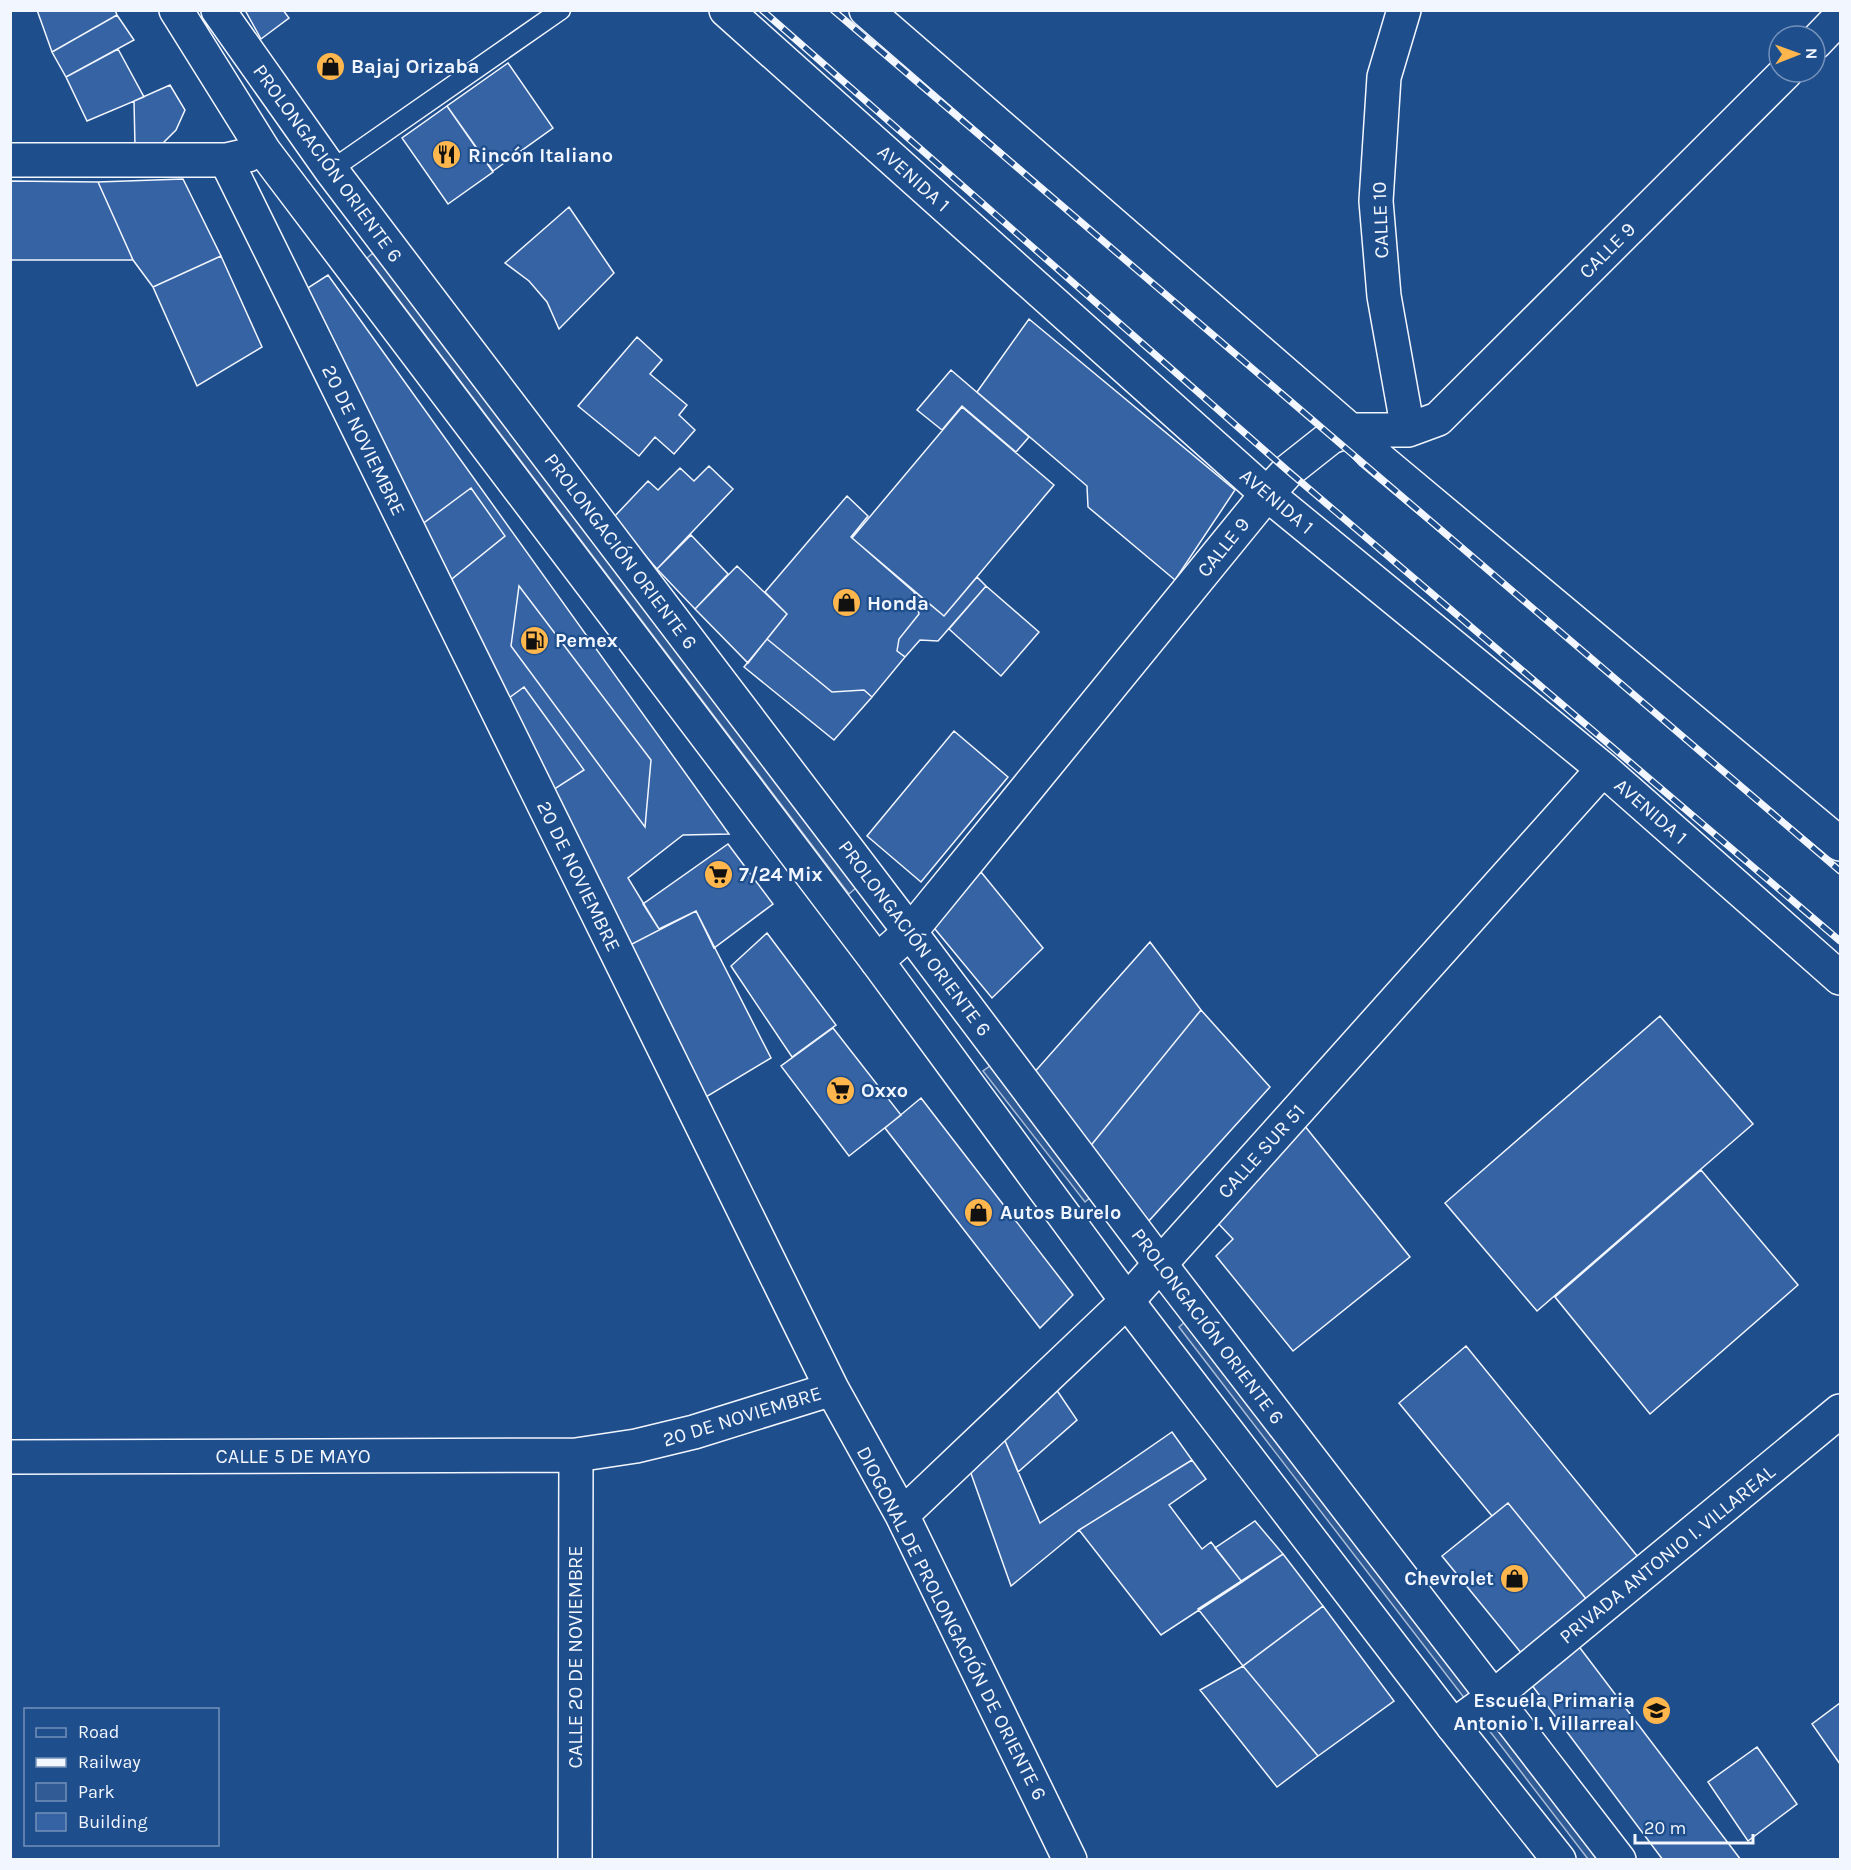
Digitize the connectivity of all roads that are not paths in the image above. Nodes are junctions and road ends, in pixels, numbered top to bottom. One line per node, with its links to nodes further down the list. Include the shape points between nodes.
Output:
1 (167, 10): 13 (street)
2 (176, 10): 13 (street, PROLONGACIÓN ORIENTE 6)
3 (218, 10): 12 (street, PROLONGACIÓN ORIENTE 6)
4 (229, 10): 12 (street)
5 (561, 10): 16 (lane)
6 (726, 10): 19 (street, AVENIDA 1)
7 (866, 10): 17 (street)
8 (1404, 10): 18 (street, CALLE 10, via 1384,77 1376,201 1384,296)
9 (1840, 17): 10 (street)
10 (1827, 31)
11 (1774, 84): 18 (street, CALLE 9, via 1438,419)
12 (289, 111): 16 (street, PROLONGACIÓN ORIENTE 6)
13 (264, 151): 15 (street); 23 (street, PROLONGACIÓN ORIENTE 6)
14 (10, 160): 15 (street)
15 (226, 160): 27 (street, 20 DE NOVIEMBRE)
16 (332, 170): 22 (street, PROLONGACIÓN ORIENTE 6)
17 (1350, 430): 18 (street, CALLE 9); 19 (street, CALLE 9, via 1331,437 1288,471); 21 (street, via 1381,461)
18 (1408, 430)
19 (1267, 494): 20 (street, AVENIDA 1); 22 (street, CALLE 9)
20 (1603, 769): 24 (street, AVENIDA 1); 25 (street, CALLE SUR 51)
21 (1840, 844)
22 (910, 932): 23 (street, CALLE 9); 25 (street, PROLONGACIÓN ORIENTE 6)
23 (878, 961): 26 (street, PROLONGACIÓN ORIENTE 6)
24 (1840, 978)
25 (1160, 1264): 26 (street, CALLE SUR 51); 32 (street, PROLONGACIÓN ORIENTE 6)
26 (1127, 1301): 31 (street, CALLE SUR 51); 33 (street, PROLONGACIÓN ORIENTE 6)
27 (832, 1389): 29 (street, 20 DE NOVIEMBRE, via 694,1432); 31 (street, DIOGONAL DE PROLONGACIÓN DE ORIENTE 6)
28 (1840, 1412): 32 (street, PRIVADA ANTONIO I. VILLAREAL)
29 (576, 1455): 30 (street, CALLE 5 DE MAYO); 34 (street, CALLE 20 DE NOVIEMBRE)
30 (10, 1457)
31 (902, 1515): 35 (street, DIOGONAL DE PROLONGACIÓN DE ORIENTE 6)
32 (1493, 1698): 33 (street, PRIVADA ANTONIO I. VILLAREAL); 37 (street, PROLONGACIÓN ORIENTE 6)
33 (1453, 1726): 36 (street, PROLONGACIÓN ORIENTE 6)
34 (575, 1860)
35 (1070, 1860)
36 (1559, 1860)
37 (1620, 1860)

